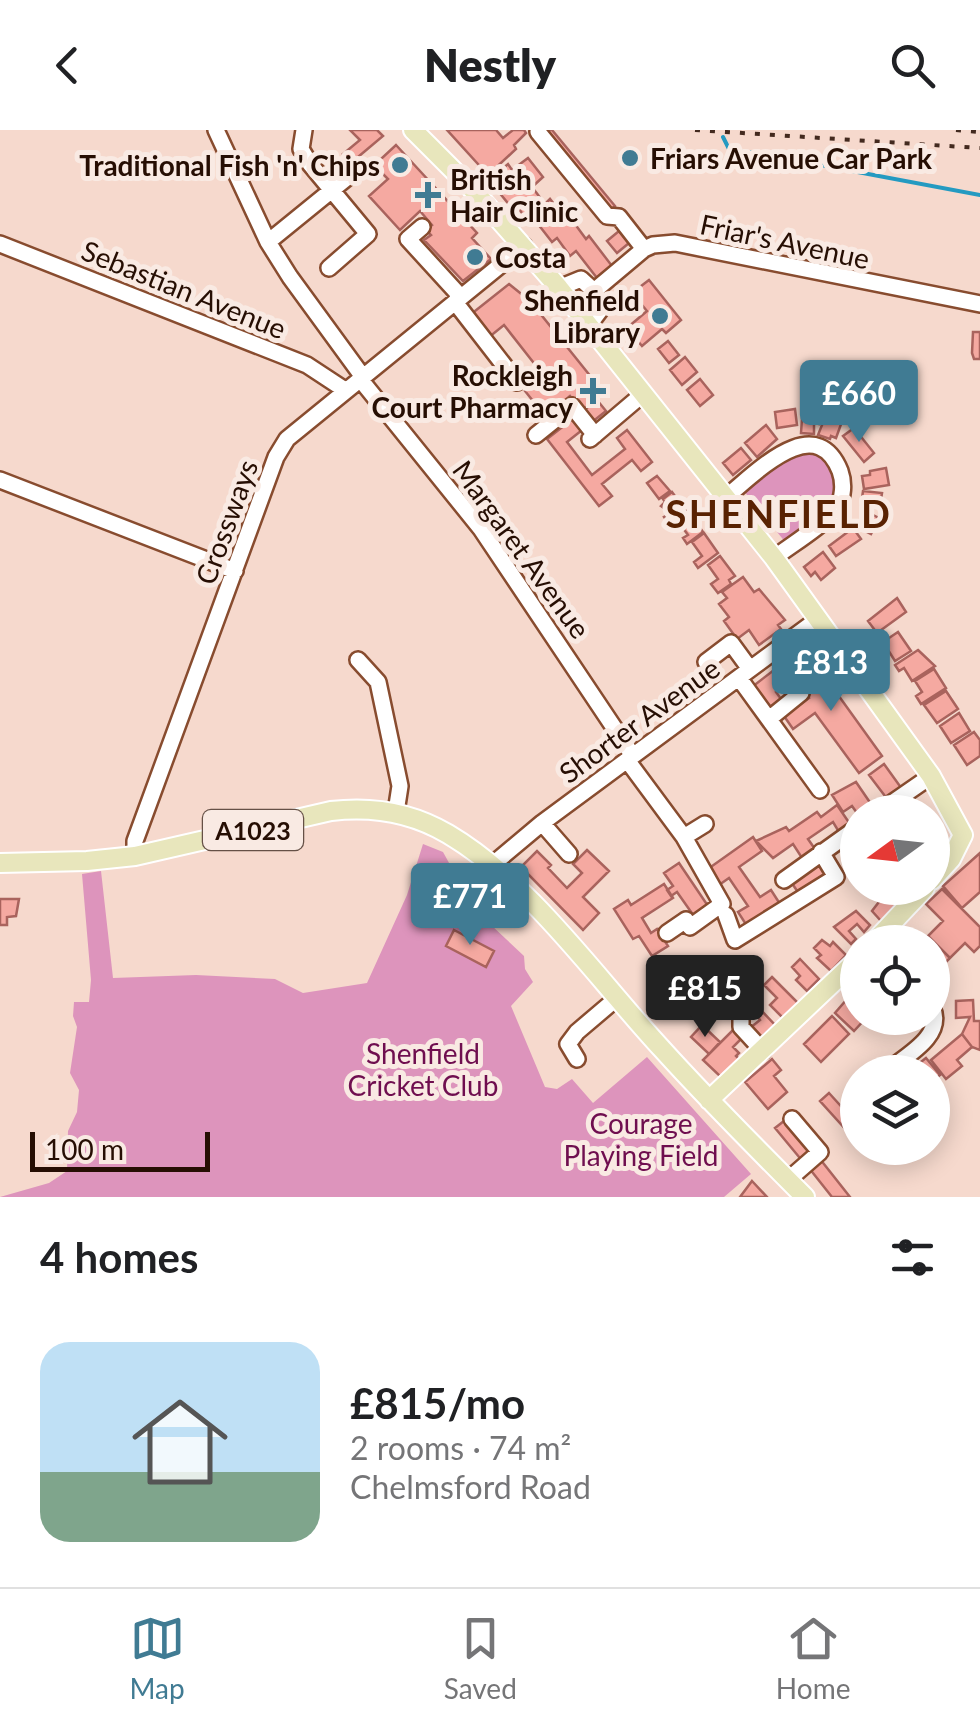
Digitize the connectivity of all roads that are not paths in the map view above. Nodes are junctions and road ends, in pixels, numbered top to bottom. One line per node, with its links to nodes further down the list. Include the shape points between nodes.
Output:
1 (216, 130): 8 (street, Margaret Avenue)
2 (304, 130): 6 (street, via 302,149)
3 (538, 132): 11 (street, via 607,216 620,217)
4 (421, 133): 10 (main road)
5 (358, 168): 6 (street)
6 (329, 190): 8 (street); 12 (street, via 368,234)
7 (422, 226): 15 (street, via 408,239)
8 (268, 242): 18 (street, Margaret Avenue)
9 (0, 244): 20 (street, Sebastian Avenue, via 274,352)
10 (524, 246): 13 (main road); 15 (street, Crossways)
11 (644, 249): 14 (street); 16 (street, Friar's Avenue, via 675,243)
12 (329, 268)
13 (559, 288): 14 (street, via 581,279); 17 (main road)
14 (594, 291): 17 (street, via 601,309)
15 (458, 300): 18 (street, Crossways); 19 (street)
16 (980, 304)
17 (589, 326): 21 (main road)
18 (361, 378): 20 (street, Crossways); 33 (street, Margaret Avenue, via 481,528)
19 (517, 382)
20 (345, 390): 26 (street, Crossways, via 287,439)
21 (642, 394): 22 (street, via 592,437 572,406); 24 (main road)
22 (536, 435)
23 (2, 486): 26 (street)
24 (726, 497): 25 (main road); 25 (street, via 788,448 818,448 832,457 843,491 836,509)
25 (774, 558): 27 (main road)
26 (235, 572): 45 (street, Crossways)
27 (818, 619): 28 (street, Shorter Avenue); 34 (main road)
28 (778, 650): 31 (street, Shorter Avenue); 32 (street, via 801,693)
29 (358, 660): 37 (street, via 378,682 400,786)
30 (706, 662): 31 (street, via 731,643)
31 (744, 674): 32 (street); 33 (street, Shorter Avenue)
32 (769, 719): 35 (street)
33 (630, 758): 38 (street, Shorter Avenue); 41 (street, Margaret Avenue)
34 (931, 776): 36 (street); 40 (main road)
35 (820, 790)
36 (903, 795)
37 (396, 812): 45 (main road, A1023, via 331,811); 48 (main road, A1023, via 450,834)
38 (542, 823): 44 (street); 48 (street, Shorter Avenue)
39 (705, 824): 41 (street)
40 (971, 835): 46 (main road)
41 (684, 837): 53 (street, Margaret Avenue, via 722,904 690,926 686,920)
42 (840, 840): 43 (street)
43 (822, 852): 49 (street); 51 (street, via 836,877 736,940)
44 (569, 854)
45 (135, 856): 47 (main road, A1023)
46 (950, 860)
47 (0, 863)
48 (492, 865): 55 (main road, A1023)
49 (784, 880)
50 (909, 905): 52 (main road)
51 (726, 915)
52 (891, 925)
53 (666, 932)
54 (840, 976): 58 (main road)
55 (618, 998): 60 (street, via 568,1044); 61 (main road, A1023)
56 (734, 998): 58 (street, via 741,1027)
57 (930, 1035): 59 (street)
58 (762, 1051): 61 (main road)
59 (906, 1055)
60 (577, 1059)
61 (709, 1100): 63 (main road, A1023)
62 (792, 1119): 63 (street, via 820,1152)
63 (788, 1180): 64 (main road, A1023)
64 (804, 1197)

